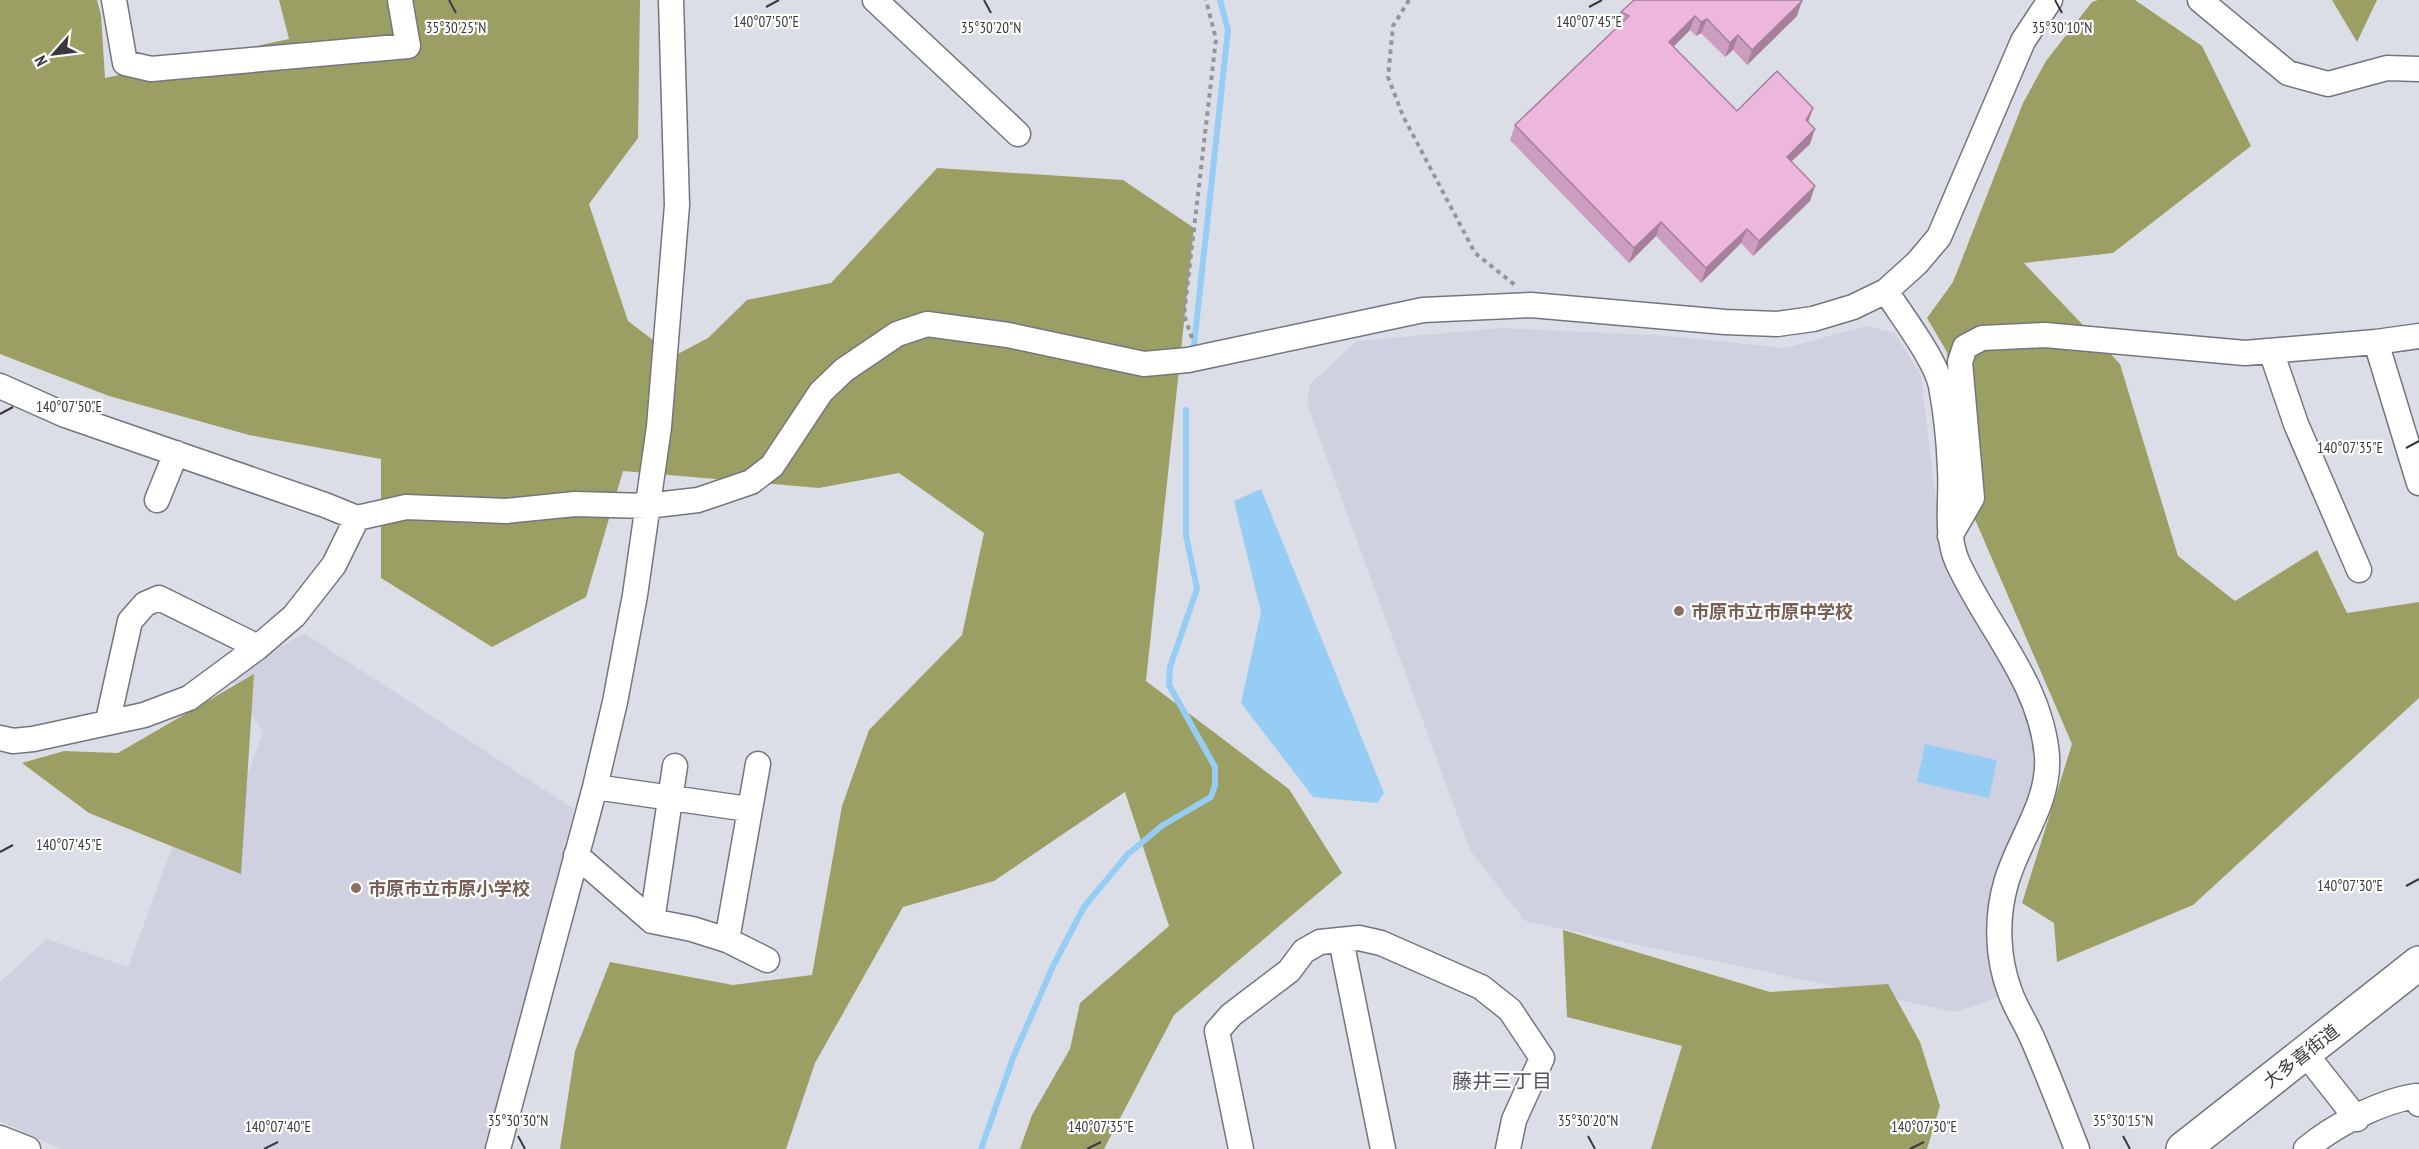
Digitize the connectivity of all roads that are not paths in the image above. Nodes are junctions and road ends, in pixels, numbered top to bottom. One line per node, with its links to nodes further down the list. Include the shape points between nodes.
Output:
1 (114, 0): 2 (street, via 125,63 151,69 408,46)
2 (400, 0)
3 (671, 0): 17 (street, via 677,205 660,417)
4 (875, 0): 8 (street)
5 (2050, 0): 9 (street, via 2023,41 1939,237)
6 (2200, 0): 7 (street, via 2288,73 2328,84 2387,68)
7 (2419, 69)
8 (1018, 134)
9 (1886, 291): 17 (street, via 1853,307 1777,324 1532,305 1423,310 1198,358 1144,364 1008,335 927,324 897,334 843,370 821,392 772,466 751,482 698,500); 19 (street, via 1941,384 1950,468)
10 (2419, 336): 11 (street)
11 (2376, 342): 12 (street); 15 (street)
12 (2271, 351): 19 (street, via 2245,353 2144,346 2045,335 1982,338 1965,347 1960,362 1972,498); 20 (street, via 2296,424)
13 (0, 386): 14 (street, via 65,415)
14 (176, 453): 16 (street); 18 (street)
15 (2419, 483)
16 (157, 500)
17 (647, 506): 18 (street, via 575,504 506,511 406,507); 26 (street, via 615,702)
18 (357, 518): 21 (street, via 321,582 294,616)
19 (1950, 536): 44 (street, via 1956,560 2040,714 2047,758 2045,780 2031,828 2006,882 1999,933 2010,993 2033,1038)
20 (2359, 570)
21 (258, 647): 22 (street, via 189,698 144,715); 22 (street, via 159,598 145,604 130,621)
22 (108, 720): 23 (street, via 33,739)
23 (0, 738)
24 (758, 764): 28 (street)
25 (675, 766): 27 (street)
26 (595, 786): 27 (street); 29 (street)
27 (671, 800): 28 (street); 30 (street)
28 (748, 809): 31 (street)
29 (576, 855): 30 (street); 40 (street)
30 (652, 921): 31 (street)
31 (728, 940): 33 (street)
32 (1341, 940): 41 (street, via 1320,942 1304,951 1290,971 1231,1015 1217,1031); 42 (street); 43 (street, via 1359,938 1381,943 1481,987 1510,1010 1542,1059 1514,1120)
33 (767, 960)
34 (2419, 963): 35 (highway, 大多喜街道)
35 (2305, 1053): 37 (street); 45 (highway, 大多喜街道)
36 (2419, 1104): 37 (street, via 2416,1096 2400,1098)
37 (2356, 1119): 46 (street, via 2325,1134)
38 (0, 1138): 39 (street)
39 (28, 1149)
40 (498, 1149)
41 (1241, 1149)
42 (1383, 1149)
43 (1508, 1149)
44 (2077, 1149)
45 (2183, 1149)
46 (2306, 1149)

